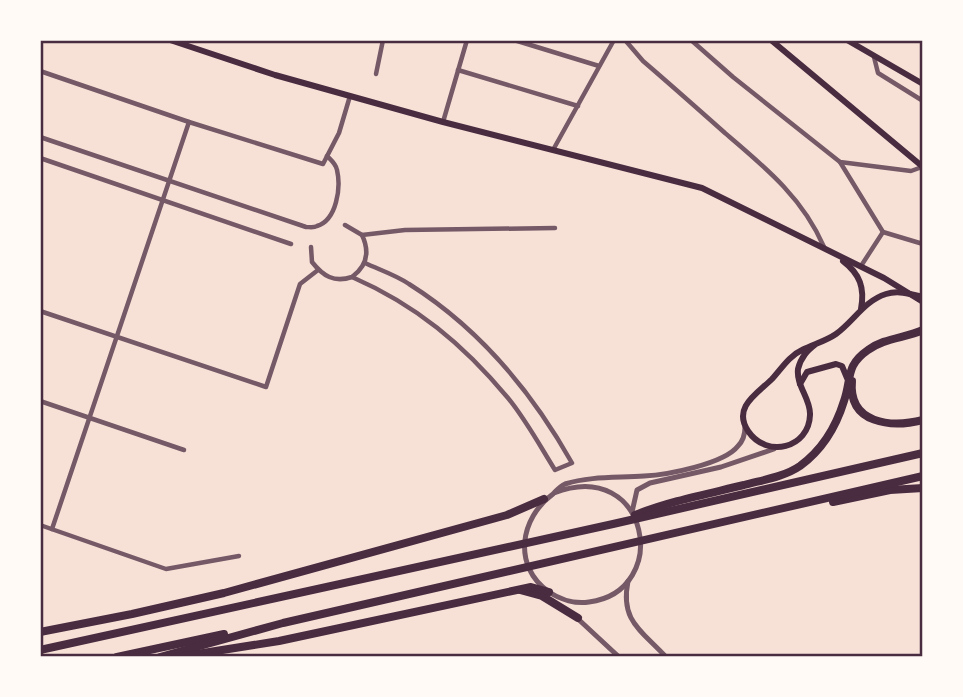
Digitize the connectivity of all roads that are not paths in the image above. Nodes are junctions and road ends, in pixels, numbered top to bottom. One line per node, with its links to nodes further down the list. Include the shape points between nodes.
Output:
1 (170, 40): 17 (main road)
2 (383, 40): 14 (street)
3 (467, 40): 12 (street)
4 (514, 40): 11 (street)
5 (614, 40): 11 (street)
6 (625, 40): 37 (street, via 772,173 800,204)
7 (691, 40): 26 (street)
8 (771, 40): 27 (main road)
9 (847, 40): 10 (main road)
10 (874, 56): 16 (main road); 18 (street, via 878,73)
11 (599, 66): 19 (street)
12 (458, 70): 19 (street); 21 (street)
13 (42, 72): 15 (street); 20 (street)
14 (376, 74)
15 (40, 81)
16 (923, 84)
17 (350, 96): 21 (main road); 24 (street)
18 (923, 101)
19 (578, 106): 23 (street)
20 (189, 122): 24 (street, via 323,164); 28 (street)
21 (443, 122): 23 (main road)
22 (40, 136): 28 (street)
23 (553, 151): 37 (main road, via 702,188)
24 (327, 156): 28 (street, via 337,166 338,182 330,218 318,226 287,222)
25 (40, 158): 29 (street)
26 (840, 162): 27 (street, via 911,171); 32 (street)
27 (923, 167)
28 (170, 180): 29 (street)
29 (163, 199): 34 (street); 50 (street)
30 (345, 225): 33 (street)
31 (555, 228): 33 (street)
32 (883, 232): 35 (street); 40 (street)
33 (362, 235): 39 (street, via 368,253)
34 (291, 244)
35 (923, 244)
36 (311, 247): 41 (street)
37 (824, 249): 38 (main road)
38 (834, 254): 40 (main road); 47 (main road, via 855,270 863,286)
39 (365, 263): 42 (street); 42 (street, via 407,282 459,319 501,361 552,428 572,463 555,470 510,400 423,315)
40 (861, 266): 43 (main road)
41 (318, 270): 42 (street, via 333,279); 50 (street, via 300,284 266,387)
42 (352, 277)
43 (909, 293): 44 (main road); 45 (main road); 47 (main road, via 889,293)
44 (923, 297)
45 (923, 302)
46 (40, 311): 50 (street)
47 (860, 311): 52 (main road, via 834,336)
48 (923, 330): 49 (highway)
49 (907, 336): 51 (highway); 53 (highway, via 878,342)
50 (117, 337): 57 (street)
51 (923, 338)
52 (816, 344): 55 (main road, via 802,357); 59 (main road, via 788,359 751,397)
53 (867, 350): 54 (highway); 58 (highway, via 851,383 858,407 880,423)
54 (847, 378): 55 (main road, via 836,364 807,372); 69 (highway, via 845,399 832,430 820,450 797,468 660,505)
55 (800, 384): 60 (main road, via 810,420 796,441)
56 (40, 401): 57 (street)
57 (89, 418): 61 (street); 71 (street)
58 (923, 420)
59 (746, 427): 60 (main road, via 753,438); 65 (street, via 737,448 705,464 650,476 584,479 561,485)
60 (774, 449): 67 (street, via 650,483 637,490)
61 (184, 450)
62 (923, 453): 69 (highway)
63 (923, 476): 68 (highway)
64 (923, 488): 68 (highway)
65 (554, 493): 66 (street); 67 (street, via 588,485 605,489)
66 (544, 499): 75 (street, via 526,529 524,547 527,564); 78 (highway, via 507,515 224,593)
67 (630, 510): 73 (street, via 641,547)
68 (764, 513): 77 (highway)
69 (613, 524): 79 (highway)
70 (40, 525): 71 (street)
71 (52, 529): 72 (street, via 166,569)
72 (239, 556)
73 (628, 582): 75 (street, via 599,601 564,600); 84 (street, via 625,608 631,620)
74 (518, 589): 75 (highway); 76 (highway, via 542,596); 82 (highway, via 279,641)
75 (549, 592): 76 (street)
76 (578, 618): 83 (street)
77 (283, 623): 80 (highway); 81 (highway)
78 (40, 632)
79 (40, 650)
80 (117, 657)
81 (160, 657)
82 (178, 657)
83 (619, 657)
84 (666, 657)

